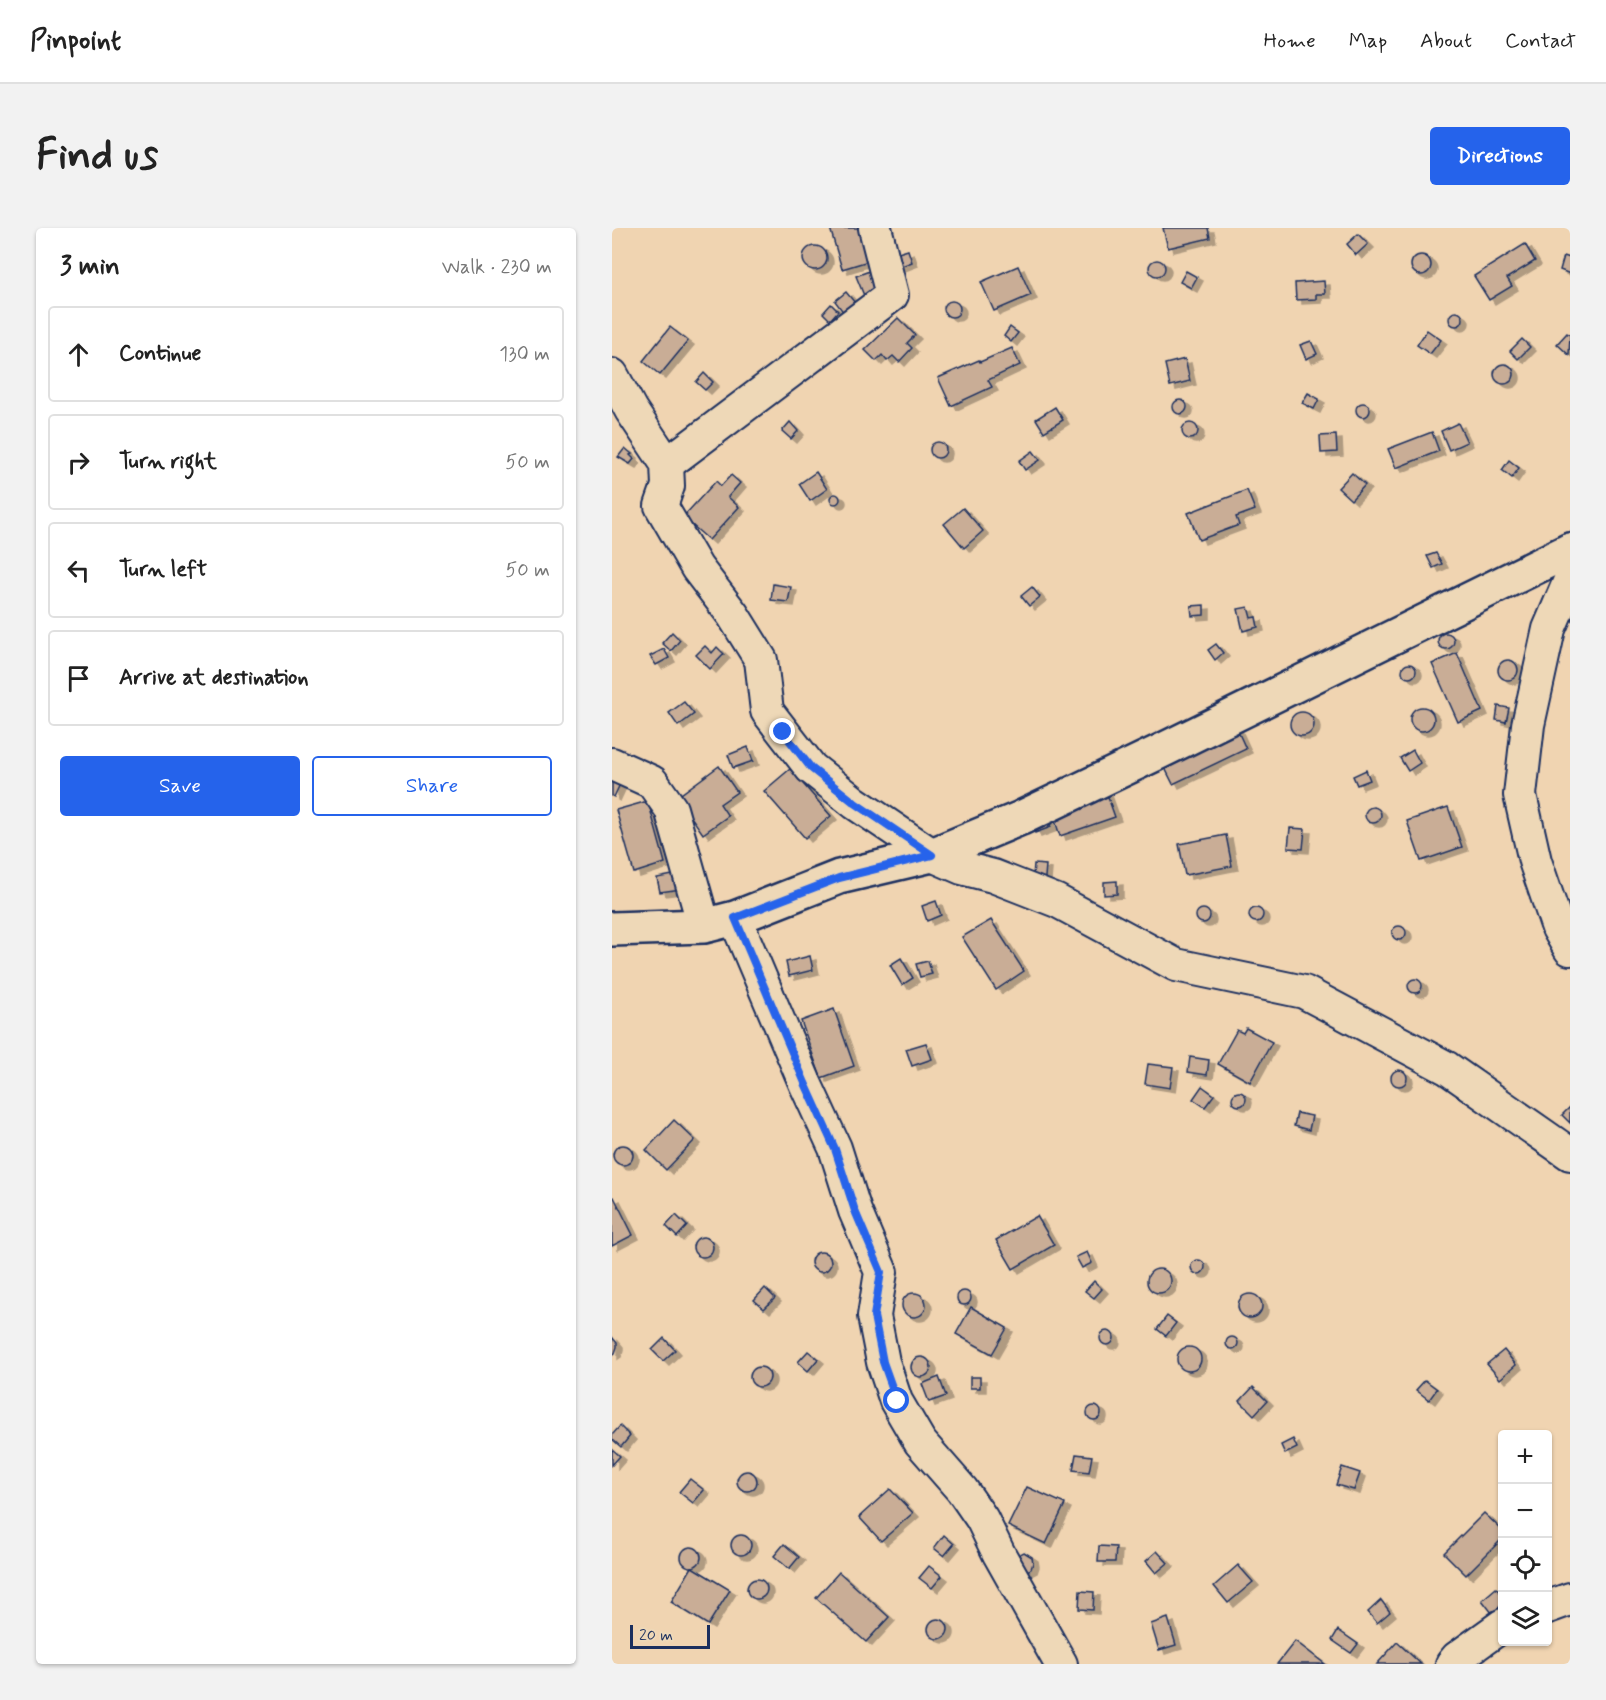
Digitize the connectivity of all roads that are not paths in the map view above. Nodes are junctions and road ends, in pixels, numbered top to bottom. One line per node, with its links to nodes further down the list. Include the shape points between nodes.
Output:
1 (875, 228): 3 (street, via 892,295)
2 (612, 375): 3 (street)
3 (667, 464): 7 (street, via 668,486 661,506 697,568 761,660 767,711 811,768)
4 (1570, 550): 7 (street, via 1138,762)
5 (1570, 580): 10 (street, via 1549,629 1528,725 1520,795 1535,861 1558,928)
6 (612, 764): 8 (street, via 652,782 671,809)
7 (932, 855): 8 (street, via 839,878); 11 (street, via 1057,901 1176,965 1304,992 1447,1068)
8 (719, 922): 9 (street); 15 (street, via 805,1083 835,1149 881,1272 874,1316 883,1362 897,1401 920,1442 982,1519)
9 (612, 929)
10 (1570, 949)
11 (1570, 1154)
12 (1570, 1599): 13 (street)
13 (1552, 1606)
14 (1498, 1629): 16 (street)
15 (1061, 1664)
16 (1452, 1664)

